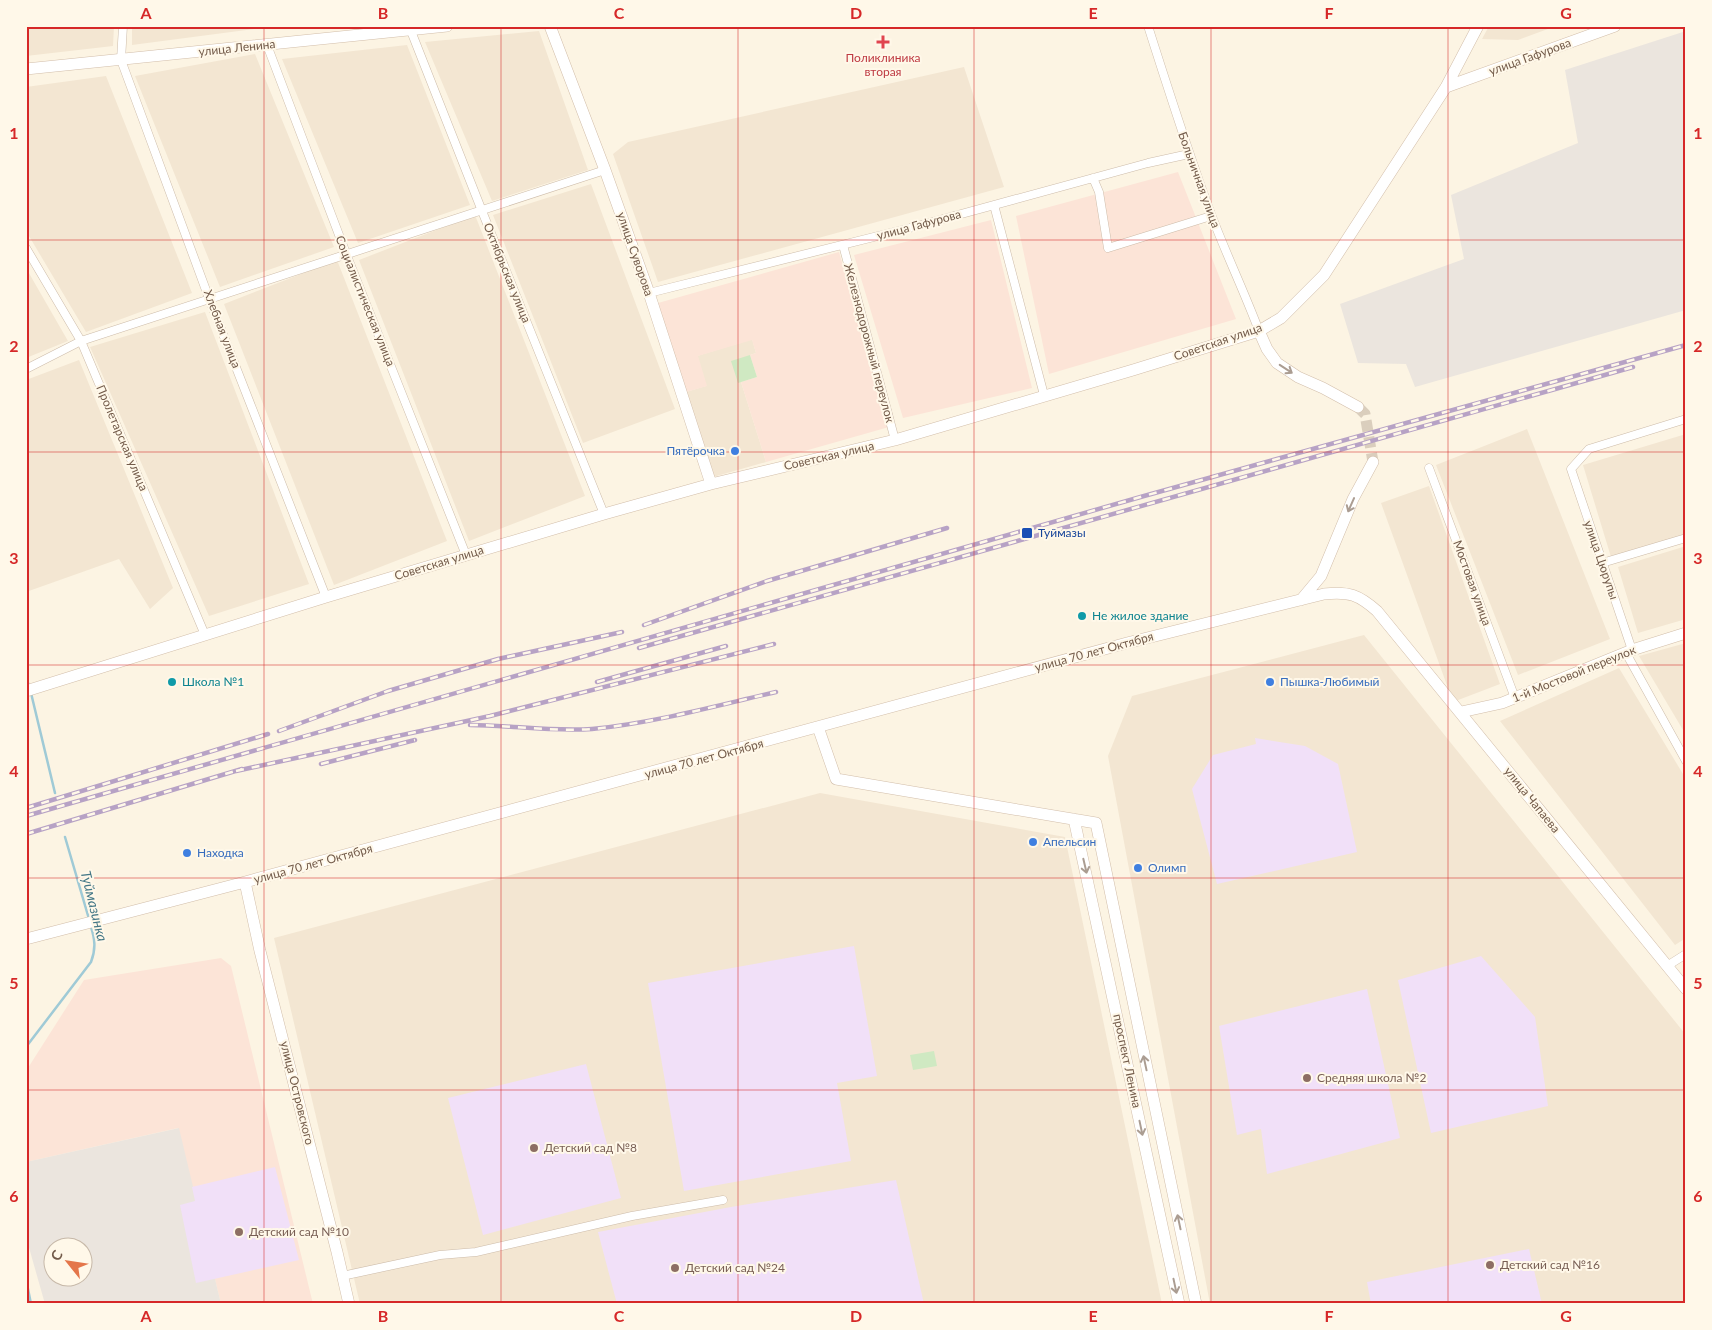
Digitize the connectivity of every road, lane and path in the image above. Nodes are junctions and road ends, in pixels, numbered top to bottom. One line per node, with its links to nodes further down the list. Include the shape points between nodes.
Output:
1 (123, 26): 9 (street)
2 (447, 26): 7 (street, улица Ленина)
3 (550, 26): 13 (street, улица Суворова)
4 (1148, 26): 12 (street, Больничная улица)
5 (1478, 26): 11 (street, Советская улица)
6 (1615, 26): 11 (street, улица Гафурова)
7 (411, 30): 8 (street, улица Ленина); 16 (street, Октябрьская улица)
8 (266, 45): 9 (street, улица Ленина); 20 (street, Социалистическая улица)
9 (121, 60): 10 (street, улица Ленина); 22 (street, Хлебная улица)
10 (26, 69)
11 (1446, 87): 23 (street, Советская улица, via 1324,275 1281,318)
12 (1189, 154): 14 (street, улица Гафурова); 17 (street, Больничная улица)
13 (605, 170): 16 (street); 21 (street, улица Суворова)
14 (1094, 178): 15 (street, улица Гафурова); 17 (street, via 1108,248)
15 (994, 205): 18 (street, улица Гафурова); 26 (street)
16 (482, 211): 20 (street); 33 (street, Октябрьская улица)
17 (1211, 216): 23 (street, Больничная улица)
18 (843, 245): 21 (street, улица Гафурова); 29 (street, Железнодорожный переулок)
19 (26, 248): 24 (street, Пролетарская улица)
20 (347, 256): 22 (street); 35 (street, Социалистическая улица)
21 (649, 293): 32 (street, улица Суворова)
22 (210, 300): 24 (street); 37 (street, Хлебная улица)
23 (1259, 330): 26 (street, Советская улица); 27 (street, one-way to 27, via 1277,363)
24 (82, 342): 25 (street); 41 (street, Пролетарская улица)
25 (26, 369)
26 (1044, 395): 29 (street, Советская улица)
27 (1358, 407)
28 (1686, 419): 36 (street, улица Цюрупы, via 1589,449 1571,469)
29 (895, 440): 32 (street, Советская улица)
30 (1373, 462): 38 (street, one-way to 38, via 1353,499 1321,576)
31 (1429, 468): 44 (street, Мостовая улица)
32 (711, 484): 33 (street, Советская улица)
33 (604, 514): 35 (street, Советская улица)
34 (1686, 538): 36 (street)
35 (466, 555): 37 (street, Советская улица)
36 (1602, 563): 42 (street, улица Цюрупы)
37 (326, 597): 41 (street, Советская улица)
38 (1301, 600): 39 (street, улица 70 лет Октября, via 1324,594 1348,593 1364,599); 46 (street, улица 70 лет Октября, via 1127,643)
39 (1377, 611): 45 (street, улица Чапаева)
40 (1686, 633): 42 (street, 1-й Мостовой переулок)
41 (205, 635): 43 (street, Советская улица)
42 (1629, 652): 44 (street, 1-й Мостовой переулок); 47 (street, улица Цюрупы)
43 (31, 690)
44 (1515, 698): 45 (street, 1-й Мостовой переулок)
45 (1461, 712): 52 (street, улица Чапаева)
46 (818, 727): 48 (street, via 836,779); 49 (street, улица 70 лет Октября)
47 (1686, 761)
48 (1074, 818): 57 (street, проспект Ленина, one-way to 57); 58 (street, проспект Ленина, one-way to 48, via 1096,823)
49 (245, 882): 50 (street, улица 70 лет Октября); 55 (street, улица Островского)
50 (26, 939)
51 (1686, 954): 52 (street)
52 (1667, 966): 53 (street, улица Чапаева)
53 (1686, 989)
54 (723, 1200): 55 (street, via 632,1216 476,1252 440,1254)
55 (342, 1276): 56 (street, улица Островского)
56 (349, 1304)
57 (1178, 1304)
58 (1196, 1304)

